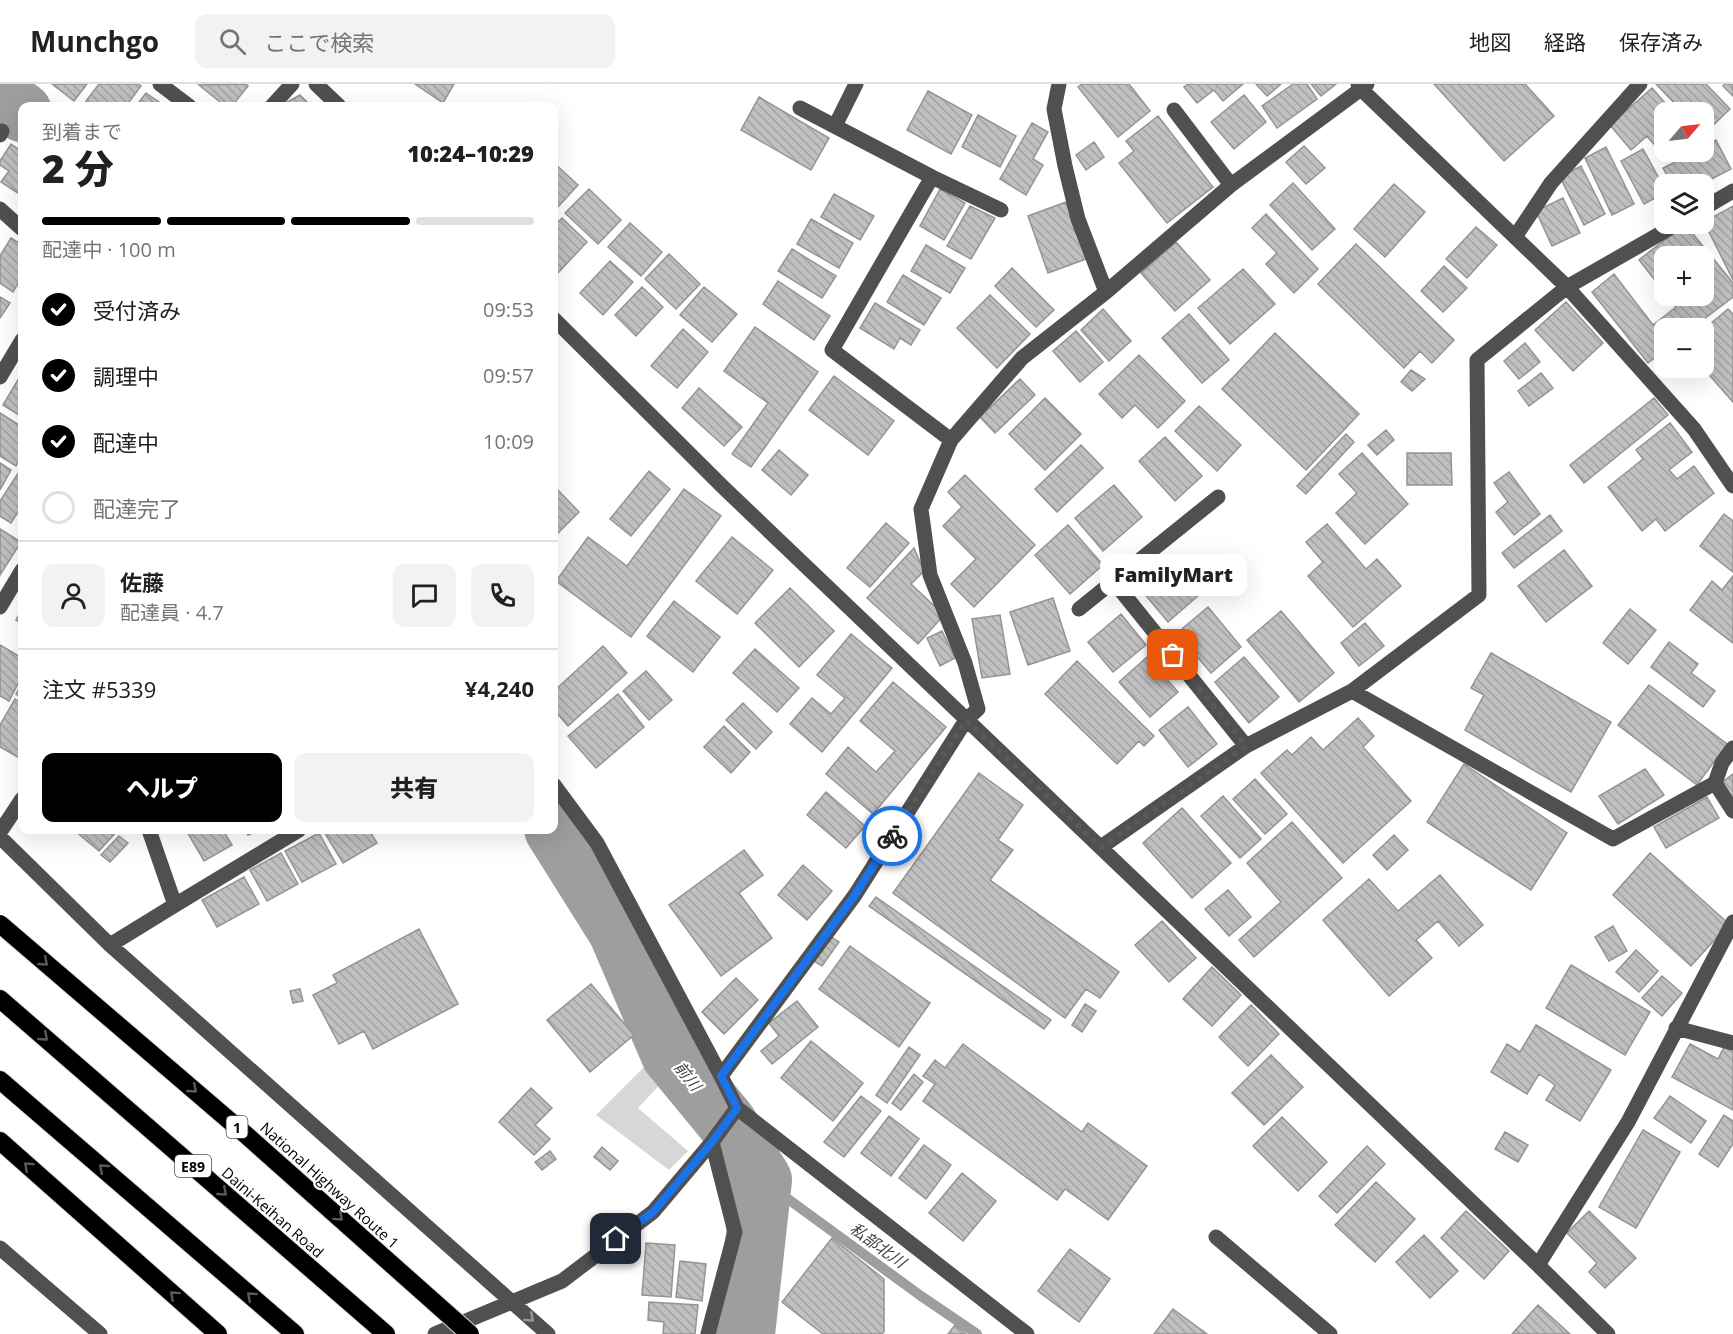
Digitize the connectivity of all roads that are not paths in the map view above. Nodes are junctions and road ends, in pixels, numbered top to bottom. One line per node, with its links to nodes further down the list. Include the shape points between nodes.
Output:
1 (160, 84): 8 (street)
2 (292, 84): 9 (street)
3 (316, 84): 10 (street)
4 (856, 84): 13 (street)
5 (1059, 84): 24 (street, via 1054,109 1065,166 1078,219)
6 (1639, 84): 22 (street, via 1551,183)
7 (1362, 86): 15 (street); 22 (street)
8 (184, 102)
9 (276, 102)
10 (335, 102)
11 (800, 108): 13 (street)
12 (1174, 110): 15 (street)
13 (835, 126): 14 (street)
14 (933, 177): 19 (street); 28 (street, via 832,350)
15 (1231, 185): 24 (street)
16 (1733, 191): 17 (street)
17 (1714, 202)
18 (0, 209): 20 (street)
19 (1001, 210)
20 (18, 225)
21 (1660, 234): 23 (street)
22 (1515, 237): 23 (street)
23 (1567, 287): 29 (street, via 1694,429); 35 (street, via 1477,360 1479,595)
24 (1106, 292): 28 (street, via 1022,357)
25 (558, 323): 36 (street)
26 (18, 347): 27 (street)
27 (0, 377)
28 (951, 440): 36 (street, via 921,509 930,575 965,663 978,709)
29 (1732, 484)
30 (1218, 497): 32 (street)
31 (18, 577): 33 (street)
32 (1114, 582): 34 (street); 37 (street)
33 (0, 607)
34 (1079, 609)
35 (1352, 691): 37 (street); 39 (street, via 1613,839)
36 (966, 720): 47 (street); 55 (street, via 855,895)
37 (1246, 746): 47 (street)
38 (1733, 748): 39 (street)
39 (1715, 783): 42 (street)
40 (558, 790): 55 (street, via 597,843)
41 (18, 805): 43 (street)
42 (1733, 812)
43 (0, 832)
44 (150, 834): 48 (street)
45 (292, 834): 48 (street)
46 (0, 837): 51 (street)
47 (1101, 847): 62 (street)
48 (175, 905): 51 (street)
49 (1733, 922): 53 (street)
50 (0, 924): 70 (highway, National Highway Route 1 / 1, one-way to 70, bridge)
51 (110, 945): 63 (street)
52 (0, 999): 68 (highway, Daini-Keihan Road / E89, one-way to 68)
53 (1676, 1028): 54 (street); 62 (street, via 1628,1122)
54 (1733, 1043)
55 (721, 1076): 57 (street)
56 (0, 1080): 67 (highway, one-way to 56)
57 (737, 1108): 59 (street); 73 (street)
58 (0, 1141): 66 (highway, one-way to 58)
59 (712, 1142): 63 (street, via 653,1212 562,1281); 72 (street, via 735,1232)
60 (1216, 1237): 74 (street)
61 (0, 1248): 65 (street)
62 (1538, 1265): 64 (street)
63 (512, 1302): 69 (street); 71 (street, one-way to 71)
64 (1591, 1328): 75 (street)
65 (100, 1334)
66 (218, 1334)
67 (295, 1334)
68 (386, 1334)
69 (435, 1334)
70 (470, 1334)
71 (549, 1334)
72 (708, 1334)
73 (1028, 1334)
74 (1329, 1334)
75 (1608, 1334)

